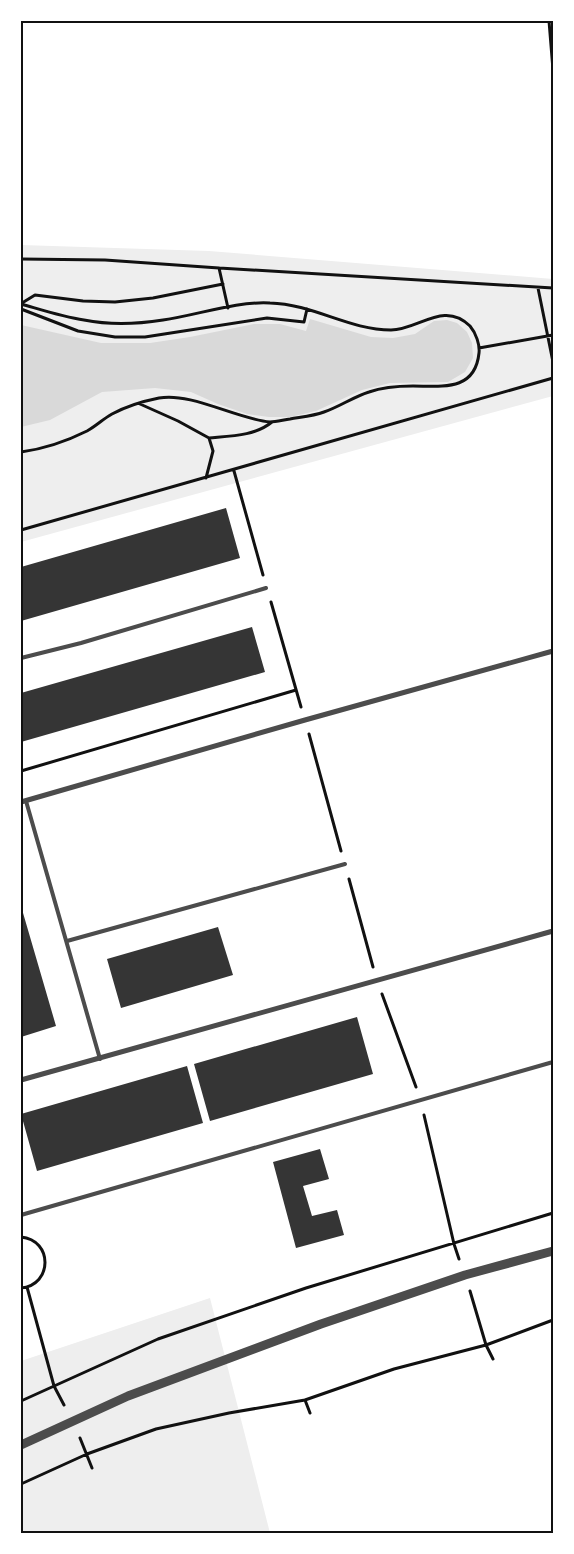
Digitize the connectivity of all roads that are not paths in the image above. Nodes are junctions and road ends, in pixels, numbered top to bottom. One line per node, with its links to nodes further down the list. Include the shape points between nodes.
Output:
1 (266, 588): 3 (lane)
2 (553, 651): 4 (street)
3 (21, 658)
4 (24, 802): 7 (lane)
5 (345, 864): 7 (lane)
6 (553, 931): 8 (street)
7 (67, 941): 8 (lane)
8 (100, 1059): 10 (street)
9 (553, 1062): 11 (lane)
10 (21, 1080)
11 (21, 1215)
12 (553, 1251): 13 (street, via 465,1276 321,1324 128,1396)
13 (21, 1445)

